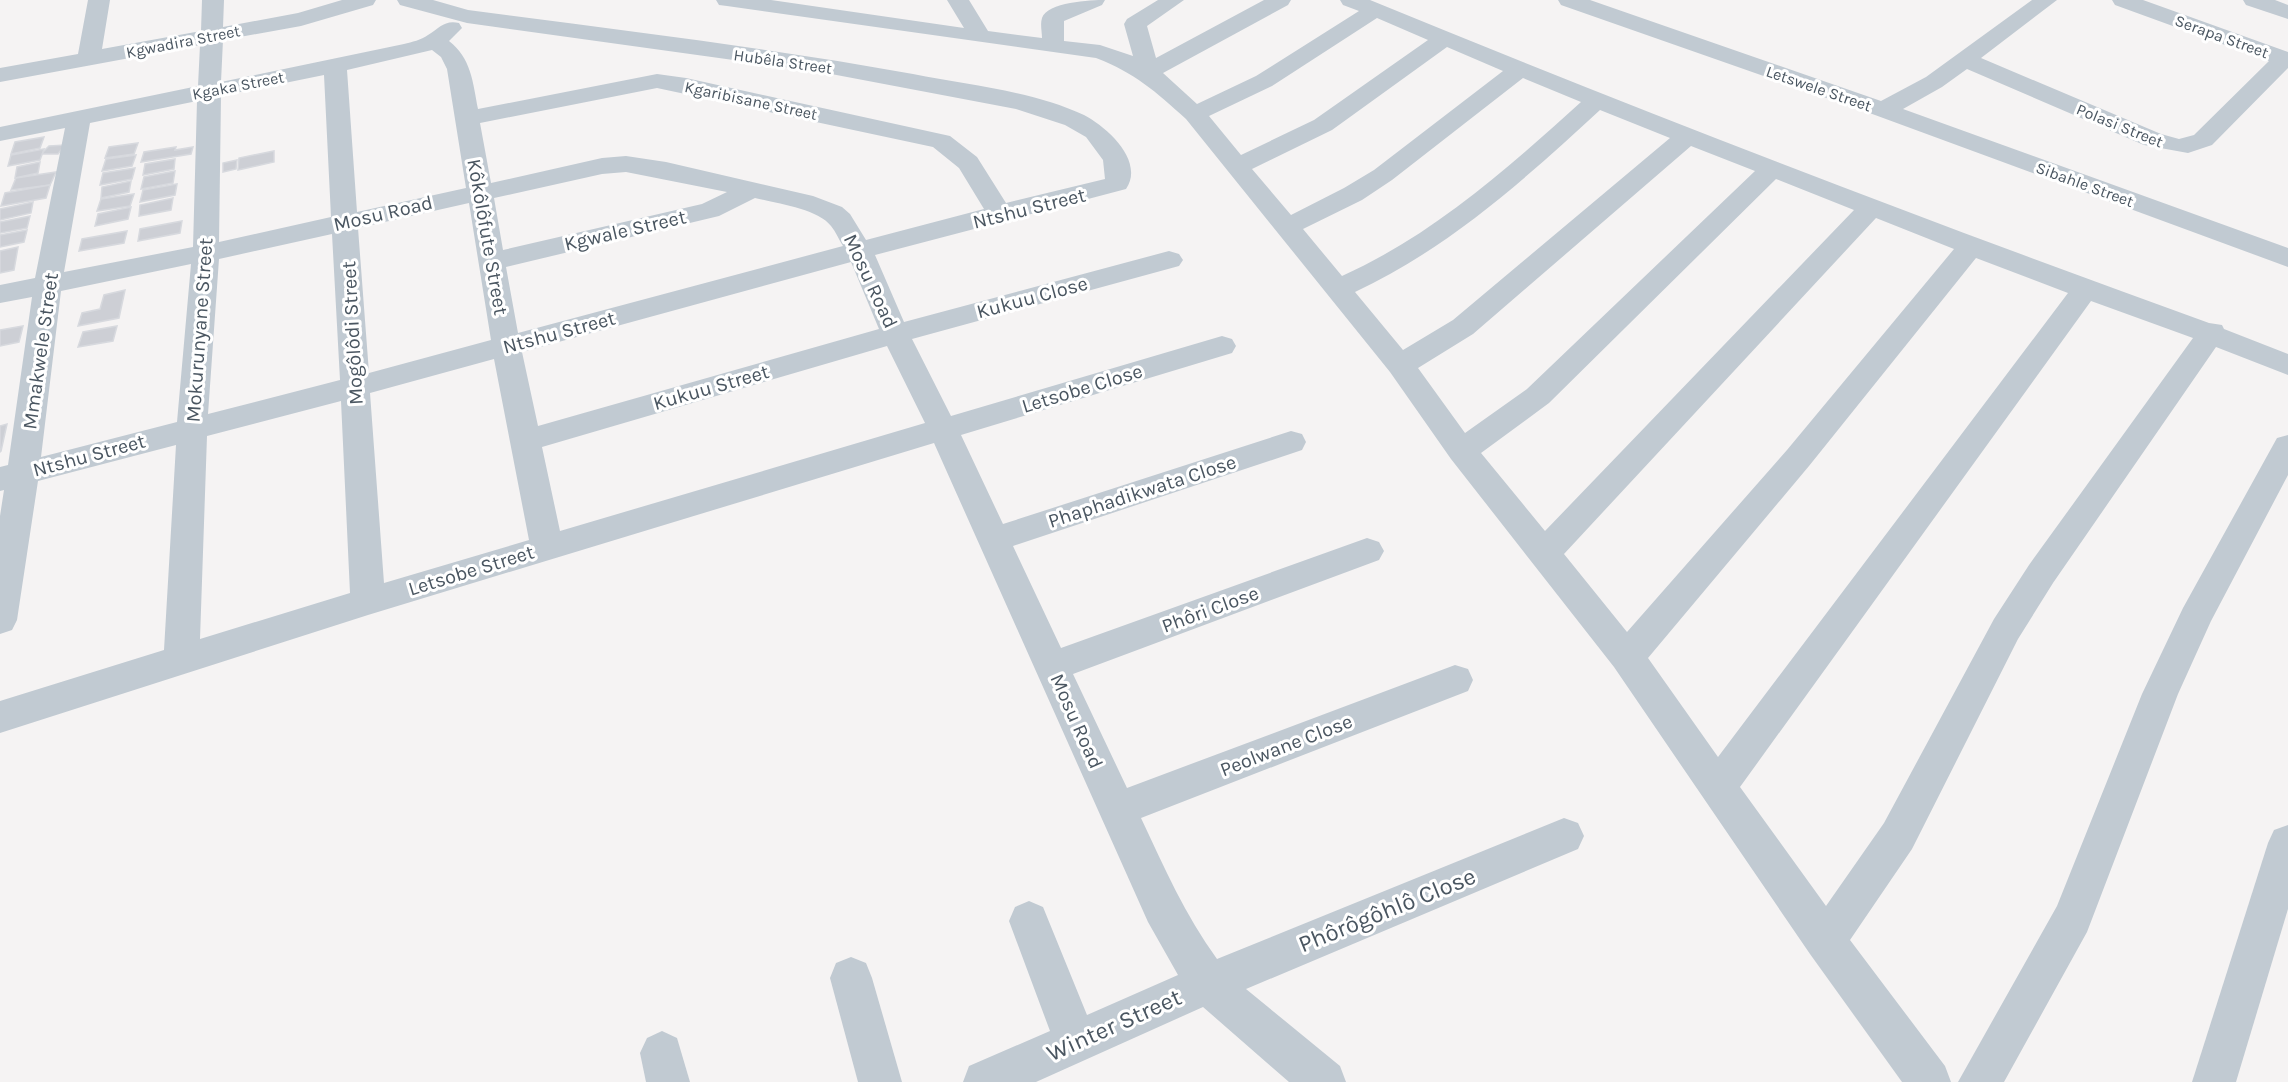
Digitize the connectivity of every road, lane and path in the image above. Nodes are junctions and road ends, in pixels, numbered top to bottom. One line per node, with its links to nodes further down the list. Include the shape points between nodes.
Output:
1 (99, 0): 26 (street)
2 (213, 0): 21 (street, Mokurunyane Street)
3 (365, 0): 21 (street, Kgwadira Street, via 322,14)
4 (408, 0): 19 (street, Hubêla Street)
5 (727, 0): 20 (street)
6 (845, 0): 20 (street)
7 (958, 0): 22 (street)
8 (1094, 0): 16 (street)
9 (1173, 0): 31 (street, via 1136,24 1145,57)
10 (1280, 0): 31 (street)
11 (1351, 0): 17 (street)
12 (1569, 0): 35 (street, Letswele Street)
13 (2046, 0): 28 (street, Letswele Street)
14 (2123, 0): 27 (street, Serapa Street)
15 (2254, 0): 18 (street)
16 (1047, 9): 25 (street)
17 (1375, 10): 23 (street); 36 (street, via 1264,81)
18 (2288, 12)
19 (467, 16): 24 (street, Kgaka Street); 43 (street, Hubêla Street, via 854,71 1014,103 1090,128 1116,160)
20 (856, 20): 22 (street)
21 (211, 35): 26 (street, Kgwadira Street); 33 (street, Mokurunyane Street)
22 (981, 37): 25 (street)
23 (1444, 39): 30 (street); 41 (street, via 1323,125)
24 (435, 41): 29 (street, Kgaka Street, via 411,50); 38 (street, Kôkôlôfute Street, via 456,60)
25 (1053, 45): 31 (street, via 1116,56)
26 (89, 58): 32 (street, Kgwadira Street)
27 (2286, 59): 28 (street, Polasi Street, via 2203,140 2188,146 2144,137)
28 (1966, 60): 35 (street, Letswele Street)
29 (335, 65): 33 (street, Kgaka Street); 48 (street, Mogôlôdi Street)
30 (1520, 69): 34 (street); 49 (street, via 1383,175)
31 (1144, 72): 36 (street, via 1169,89)
32 (0, 75)
33 (210, 90): 37 (street, Kgaka Street); 52 (street, Mokurunyane Street)
34 (1596, 101): 40 (street); 57 (street, via 1436,234 1406,255)
35 (1883, 110): 53 (street, Sibahle Street)
36 (1194, 114): 41 (street)
37 (78, 118): 39 (street, Kgaka Street); 56 (street, Mmakwele Street)
38 (466, 118): 45 (street, Kôkôlôfute Street); 47 (street, Kgaribisane Street, via 641,82 686,85 941,141 964,155)
39 (0, 134)
40 (1686, 137): 42 (street); 65 (street, via 1462,327)
41 (1236, 167): 49 (street)
42 (1772, 169): 46 (street); 72 (street, via 1538,396)
43 (1117, 184): 47 (street, Ntshu Street)
44 (753, 190): 45 (street, Mosu Road, via 626,164); 51 (street, Mosu Road, via 833,213 848,228); 55 (street, Kgwale Street, via 710,210)
45 (480, 191): 48 (street, Mosu Road); 55 (street, Kôkôlôfute Street)
46 (1872, 207): 50 (street); 77 (street)
47 (999, 213): 51 (street, Ntshu Street)
48 (346, 222): 52 (street, Mosu Road); 66 (street, Mogôlôdi Street)
49 (1285, 228): 57 (street)
50 (1972, 245): 58 (street); 80 (street, via 1798,458)
51 (860, 252): 61 (street, Mosu Road); 62 (street, Ntshu Street)
52 (206, 253): 56 (street, Mosu Road); 67 (street, Mokurunyane Street)
53 (2288, 258)
54 (1169, 260): 61 (street, Kukuu Close)
55 (494, 261): 62 (street, Kôkôlôfute Street)
56 (48, 284): 59 (street, Mosu Road); 73 (street, Mmakwele Street)
57 (1338, 289): 65 (street)
58 (2085, 289): 60 (street); 85 (street)
59 (0, 294)
60 (2212, 332): 64 (street); 90 (street, via 2041,574 2006,629 1898,836)
61 (895, 334): 68 (street, Mosu Road); 69 (street, Kukuu Street)
62 (506, 346): 66 (street, Ntshu Street); 69 (street, Kôkôlôfute Street)
63 (1222, 346): 68 (street, Letsobe Close)
64 (2288, 364)
65 (1400, 365): 72 (street)
66 (355, 387): 67 (street, Ntshu Street); 78 (street, Mogôlôdi Street)
67 (192, 428): 73 (street, Ntshu Street); 81 (street, Mokurunyane Street)
68 (943, 429): 74 (street, Mosu Road); 75 (street, Letsobe Street)
69 (526, 440): 75 (street, Kôkôlôfute Street)
70 (1291, 442): 74 (street, Phaphadikwata Close)
71 (2288, 446): 98 (street, via 2194,618 2160,694 2073,918)
72 (1462, 451): 77 (street)
73 (12, 476): 79 (street, Mmakwele Street)
74 (993, 540): 82 (street, Mosu Road)
75 (547, 547): 78 (street, Letsobe Street)
76 (1367, 551): 82 (street, Phôri Close)
77 (1545, 553): 80 (street)
78 (368, 601): 81 (street, Letsobe Street)
79 (0, 620)
80 (1627, 657): 85 (street)
81 (181, 660): 84 (street, Letsobe Street)
82 (1053, 666): 86 (street, Mosu Road)
83 (1455, 680): 86 (street, Peolwane Close)
84 (0, 717)
85 (1718, 787): 90 (street)
86 (1116, 810): 92 (street, Mosu Road, via 1162,908)
87 (1564, 836): 92 (street, Phôrôgôhlô Close)
88 (2288, 843): 99 (street)
89 (1029, 921): 93 (street)
90 (1825, 939): 97 (street)
91 (851, 978): 94 (street)
92 (1209, 983): 93 (street, Winter Street); 96 (street, Mosu Road)
93 (1076, 1040): 95 (street, Winter Street)
94 (880, 1082)
95 (986, 1082)
96 (1324, 1082)
97 (1929, 1082)
98 (1980, 1082)
99 (2214, 1082)

